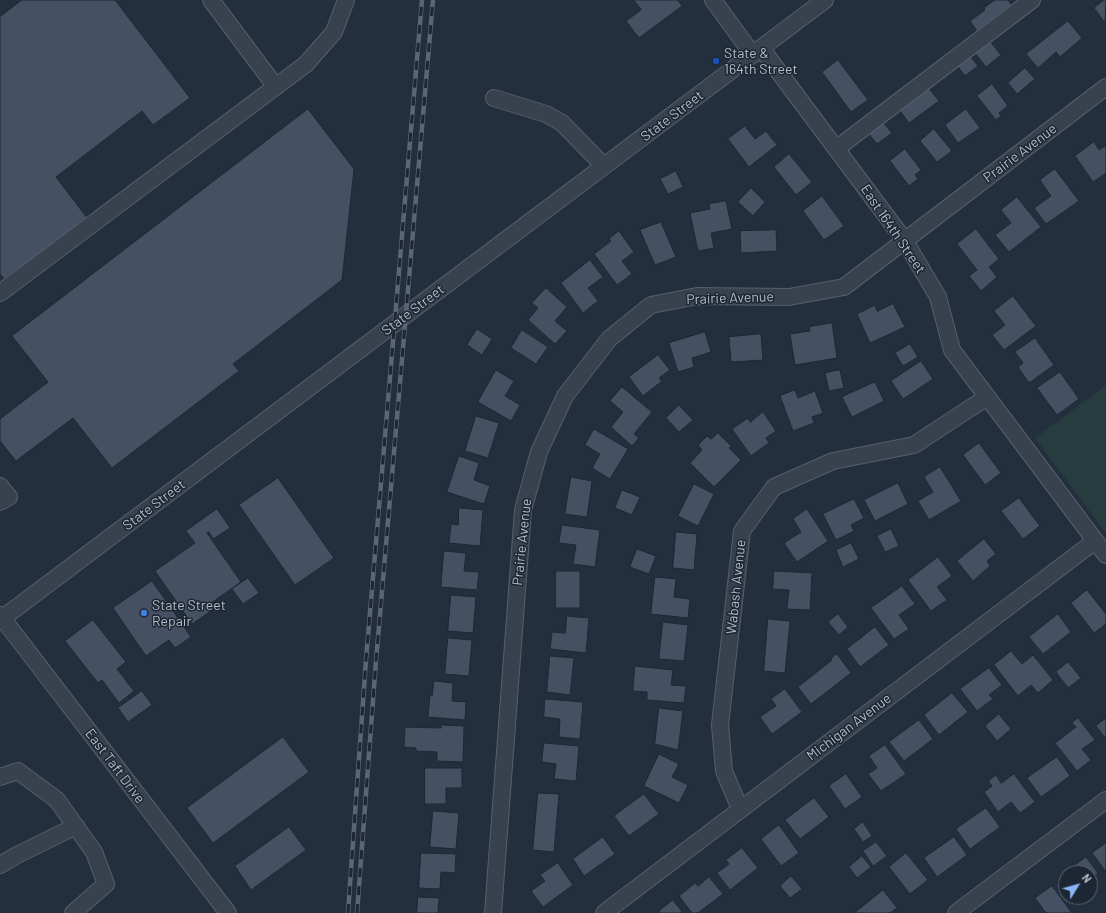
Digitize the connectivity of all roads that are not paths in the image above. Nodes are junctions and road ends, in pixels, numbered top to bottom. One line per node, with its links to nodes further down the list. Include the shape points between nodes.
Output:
1 (211, 0): 7 (street)
2 (346, 0): 7 (street, via 334,32 306,64)
3 (713, 0): 6 (street, East 164th Street)
4 (825, 0): 6 (street, State Street)
5 (1032, 0): 10 (street)
6 (757, 52): 10 (street, East 164th Street); 11 (street, State Street)
7 (276, 87): 13 (street)
8 (1106, 87): 12 (street, Prairie Avenue)
9 (494, 98): 11 (street, via 546,114 562,123)
10 (836, 149): 12 (street, East 164th Street)
11 (604, 166): 19 (street, State Street)
12 (905, 241): 14 (street, East 164th Street, via 938,297 952,350); 27 (street, Prairie Avenue, via 844,287 789,297 697,296 651,305 609,339 565,396 538,452 522,510)
13 (0, 293)
14 (987, 397): 17 (street, East 164th Street); 22 (street, Wabash Avenue, via 914,445 833,461 774,487 742,531 720,725 724,771)
15 (0, 486): 16 (street, via 9,497)
16 (0, 502)
17 (1095, 541): 18 (street, East 164th Street); 22 (street, Michigan Avenue)
18 (1106, 555)
19 (1, 618): 26 (street, East Taft Drive)
20 (0, 777): 23 (street, via 18,771 57,800)
21 (1106, 800): 29 (street)
22 (740, 809): 28 (street, Michigan Avenue)
23 (76, 826): 24 (street); 25 (street, via 94,852 106,884)
24 (0, 866)
25 (73, 913)
26 (228, 913)
27 (493, 913)
28 (604, 913)
29 (956, 913)

